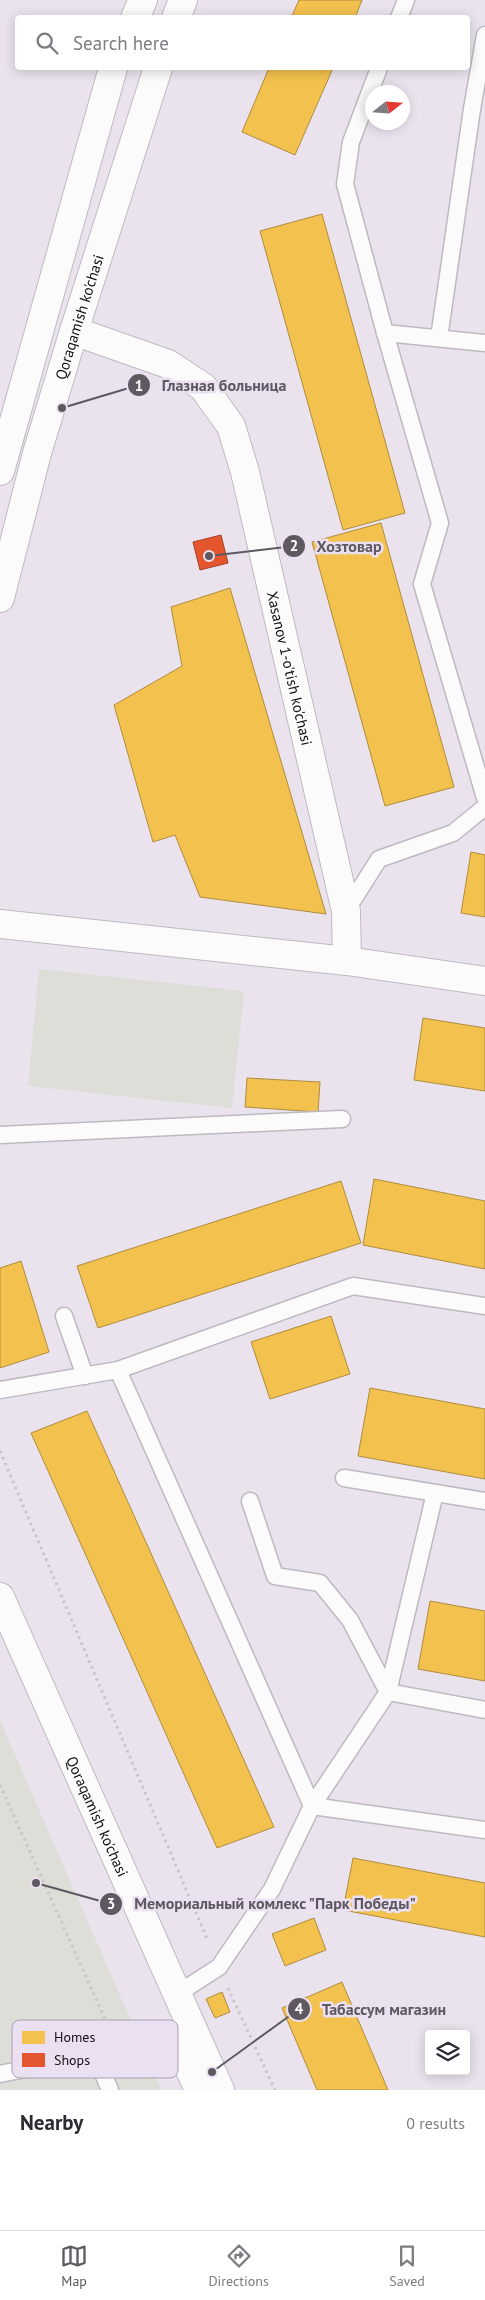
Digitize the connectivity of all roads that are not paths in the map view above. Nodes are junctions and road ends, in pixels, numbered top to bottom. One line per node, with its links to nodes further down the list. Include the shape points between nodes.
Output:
1 (143, 0): 4 (main road)
2 (183, 0): 5 (main road)
3 (406, 0): 6 (lane)
4 (136, 15)
5 (177, 15)
6 (400, 15)
7 (485, 35): 12 (lane)
8 (112, 70): 15 (main road)
9 (157, 70): 13 (main road, Qoraqamish ko'chasi)
10 (378, 70): 11 (lane, via 351,142 345,184)
11 (385, 333): 12 (lane); 17 (lane, via 440,523 422,584)
12 (440, 338): 14 (lane)
13 (71, 341): 16 (main road, Qoraqamish ko'chasi); 19 (main road, Xasanov 1-o'tish ko'chasi, via 168,364 202,387 231,426 245,472)
14 (485, 343)
15 (1, 464)
16 (0, 598)
17 (485, 798)
18 (485, 807): 19 (lane, via 453,833 379,859)
19 (346, 911): 21 (main road, Xasanov 1-o'tish ko'chasi)
20 (0, 924): 21 (main road)
21 (347, 961): 22 (main road)
22 (485, 981)
23 (342, 1119): 24 (lane)
24 (0, 1135)
25 (485, 1306): 27 (lane, via 353,1286)
26 (64, 1316): 28 (lane)
27 (118, 1370): 28 (lane); 38 (lane)
28 (85, 1376): 29 (lane)
29 (0, 1390)
30 (344, 1478): 31 (lane)
31 (435, 1493): 33 (lane); 36 (lane)
32 (250, 1501): 36 (lane, via 275,1576 320,1583 350,1620)
33 (485, 1501)
34 (0, 1597): 40 (main road, Qoraqamish ko'chasi)
35 (0, 1640): 41 (main road, Qoraqamish ko'chasi)
36 (388, 1692): 37 (lane); 38 (lane)
37 (485, 1710)
38 (312, 1806): 39 (lane); 40 (lane, via 272,1889 218,1967)
39 (485, 1830)
40 (177, 1994): 44 (main road, Qoraqamish ko'chasi)
41 (177, 2020)
42 (178, 2022): 44 (main road, Qoraqamish ko'chasi)
43 (178, 2052): 44 (lane)
44 (193, 2054): 47 (main road, Qoraqamish ko'chasi); 48 (main road, Qoraqamish ko'chasi)
45 (105, 2078): 46 (lane)
46 (110, 2090)
47 (199, 2090)
48 (220, 2090)

